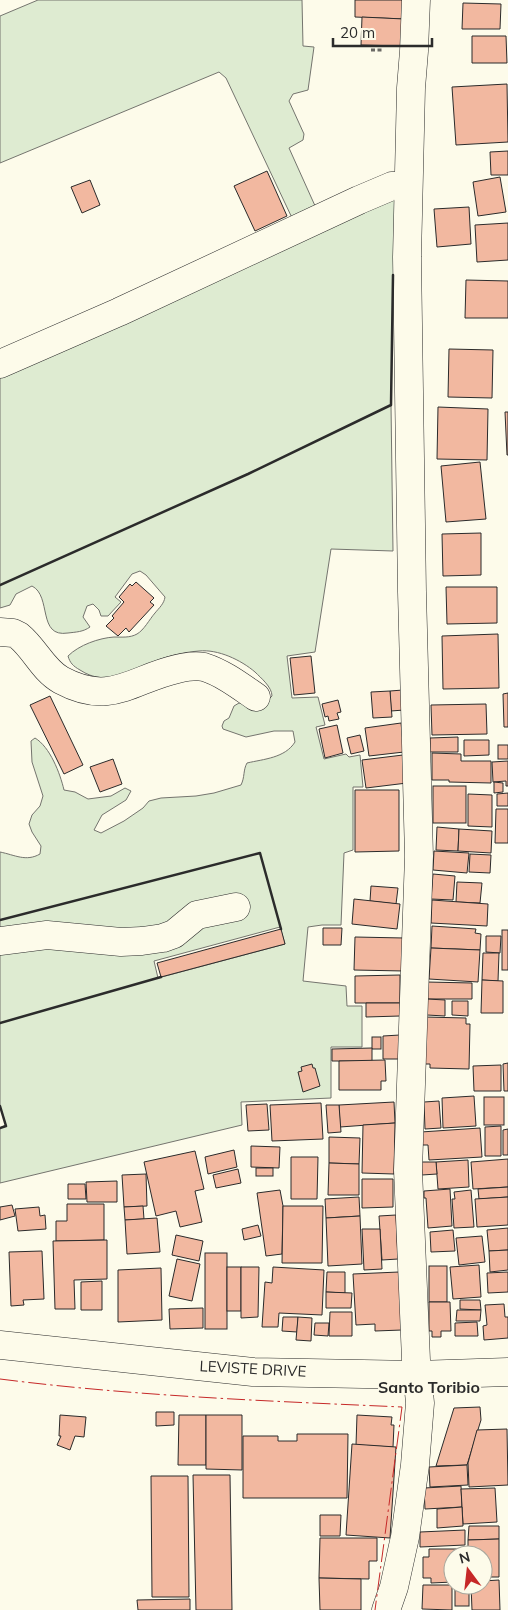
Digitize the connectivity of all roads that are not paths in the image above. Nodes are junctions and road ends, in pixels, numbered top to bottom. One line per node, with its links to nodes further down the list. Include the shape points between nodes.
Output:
1 (416, 0): 2 (street)
2 (408, 185): 3 (street, via 392,186 358,200); 10 (street, via 407,348 419,856 408,1170)
3 (0, 364)
4 (0, 632): 5 (street, via 19,636 53,674 86,689 105,692 125,688 188,666 202,667 230,679)
5 (256, 697)
6 (236, 907): 7 (street, via 197,915 174,934 142,942 46,935)
7 (0, 941)
8 (0, 1345): 10 (street, LEVISTE DRIVE, via 253,1372)
9 (508, 1372): 10 (street, LEVISTE DRIVE)
10 (417, 1375): 11 (street, via 420,1409 415,1465)
11 (392, 1607)

